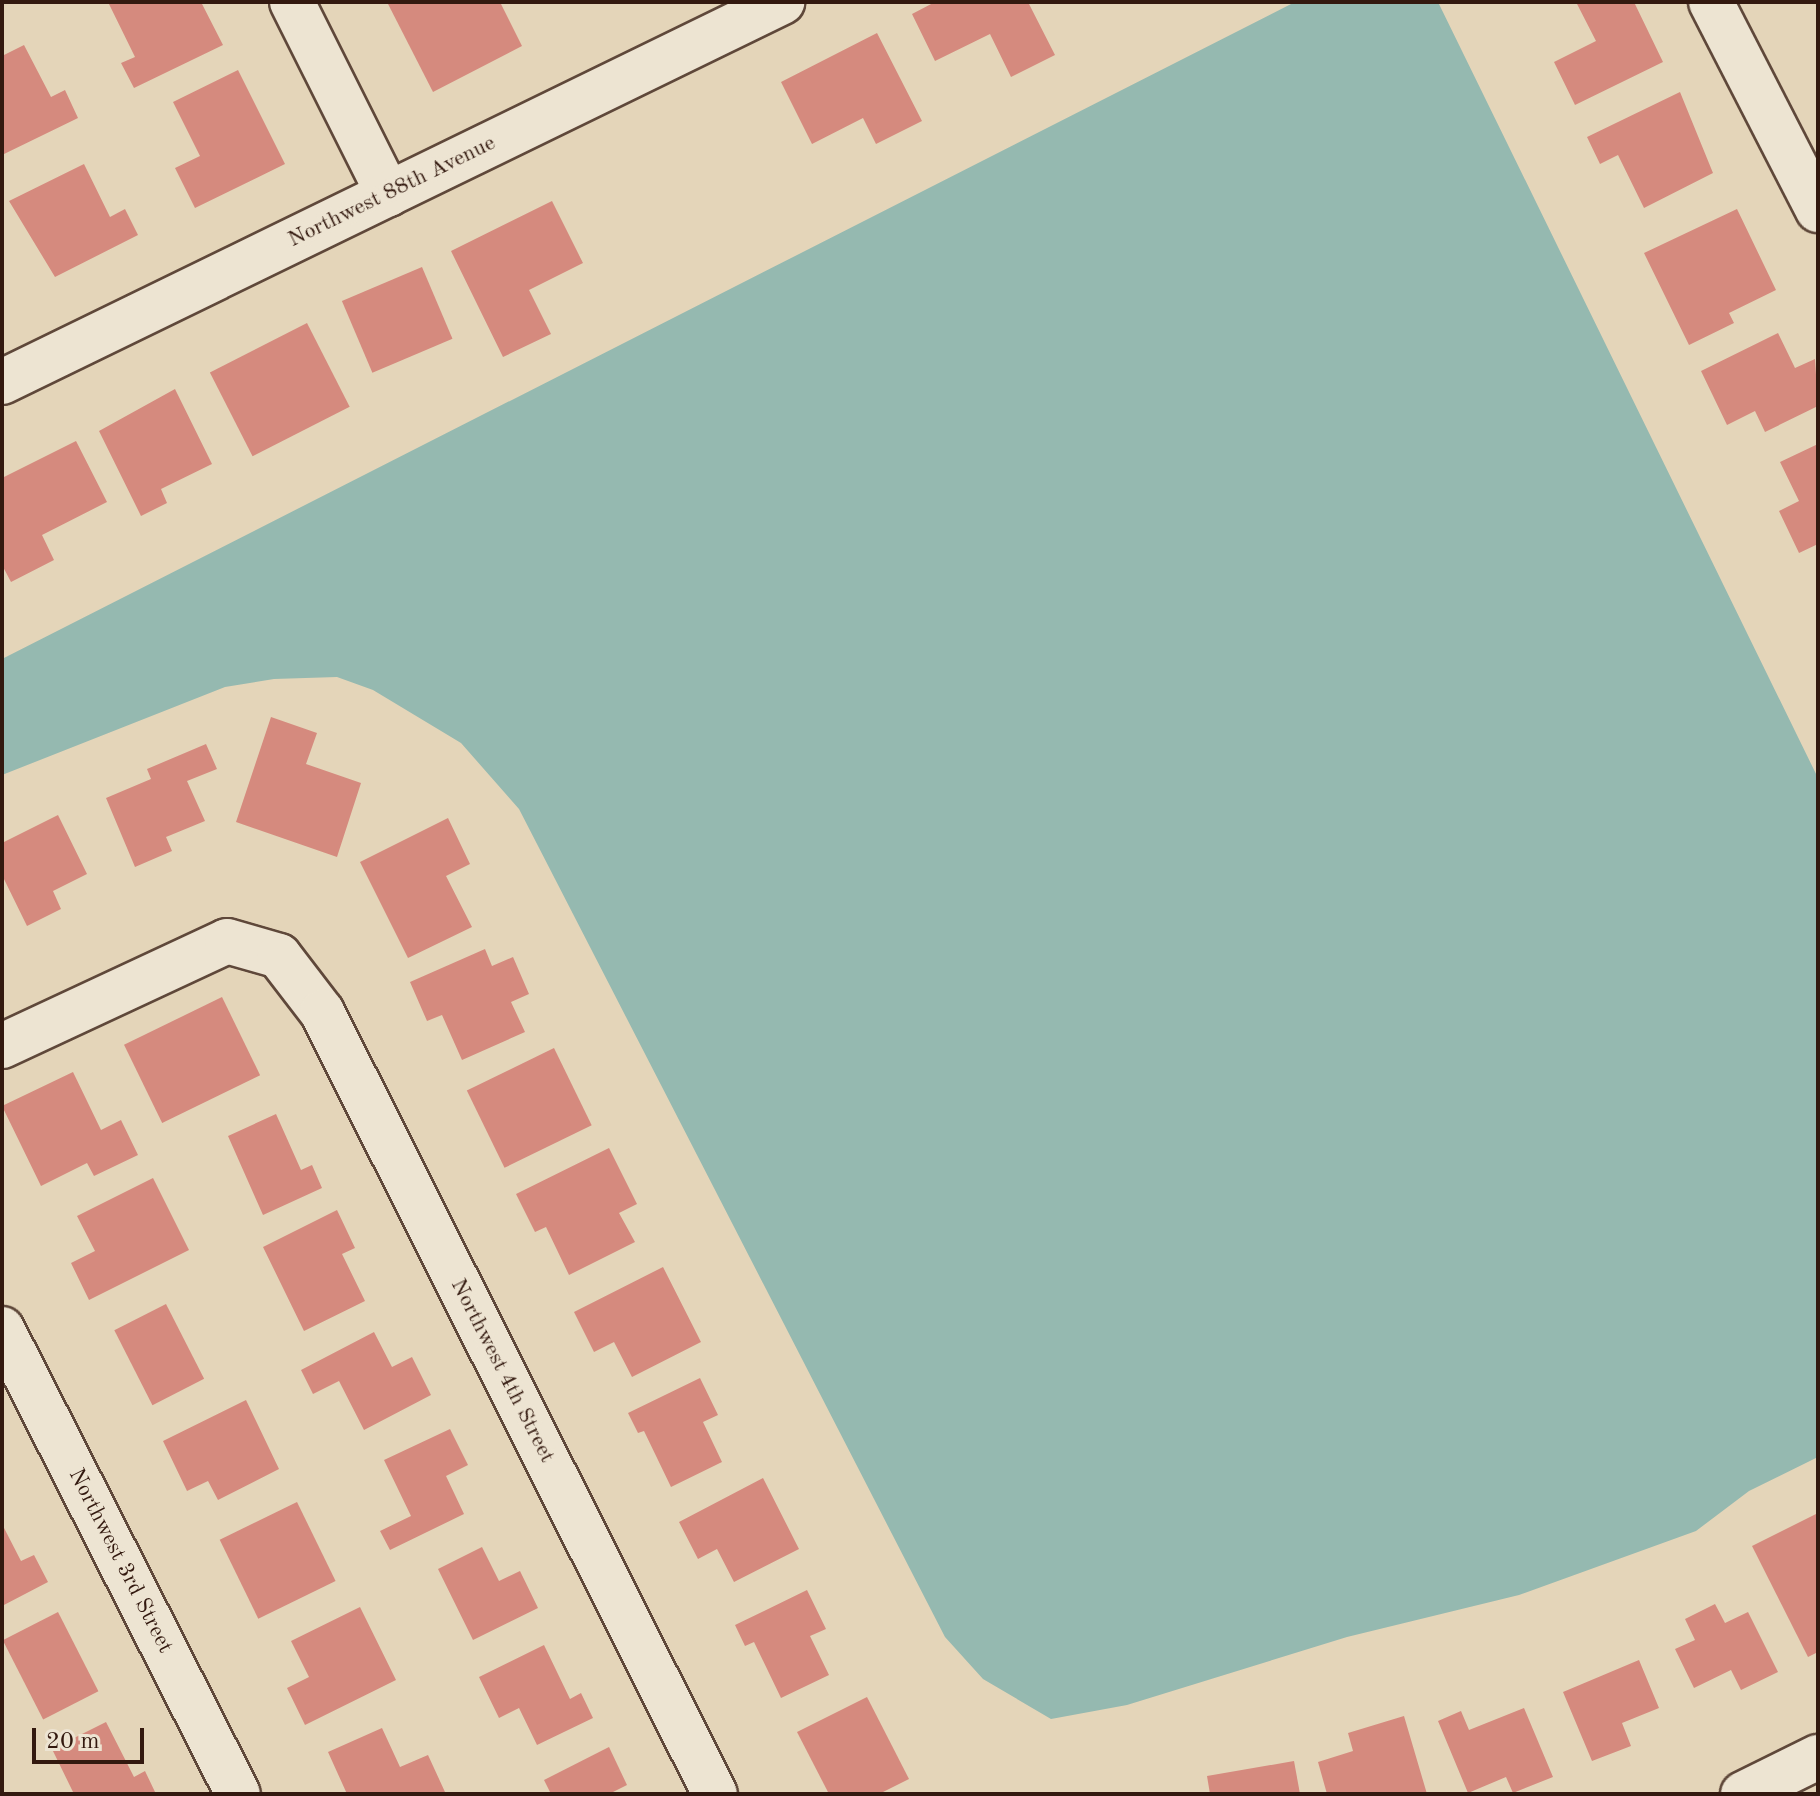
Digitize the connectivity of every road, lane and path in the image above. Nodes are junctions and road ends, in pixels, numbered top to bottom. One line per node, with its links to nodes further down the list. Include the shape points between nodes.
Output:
1 (292, 2): 4 (street)
2 (1711, 2): 5 (street)
3 (766, 6): 4 (street, Northwest 88th Avenue)
4 (388, 194): 6 (street, Northwest 88th Avenue)
5 (1818, 210)
6 (4, 377)
7 (2, 1046): 11 (street, Northwest 4th Street, via 227,941 279,956 322,1012)
8 (2, 1329): 10 (street, Northwest 3rd Street)
9 (1818, 1757): 12 (street)
10 (238, 1794)
11 (715, 1794)
12 (1743, 1794)

